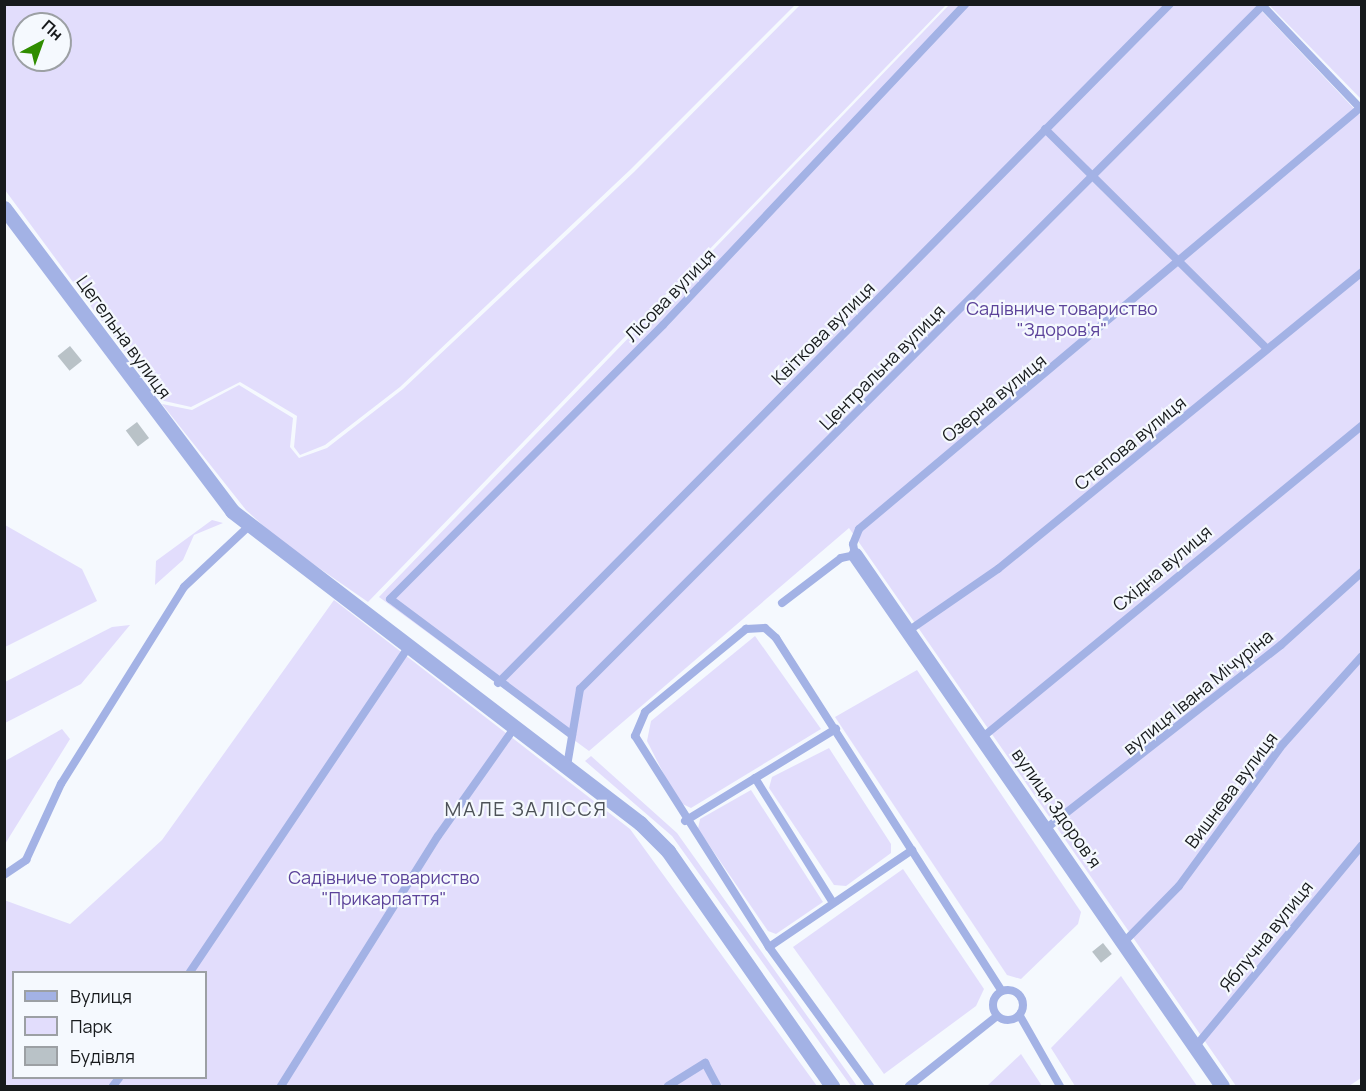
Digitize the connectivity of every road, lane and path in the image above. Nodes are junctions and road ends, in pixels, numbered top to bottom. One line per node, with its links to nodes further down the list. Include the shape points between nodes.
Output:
1 (966, 4): 19 (lane, Лісова вулиця, via 663,325 390,599)
2 (1170, 4): 5 (lane, Квіткова вулиця)
3 (1262, 5): 4 (lane); 6 (lane, Центральна вулиця)
4 (1361, 109): 8 (lane, Озерна вулиця)
5 (1045, 129): 6 (lane); 19 (lane, Квіткова вулиця)
6 (1094, 178): 8 (lane); 22 (lane, Центральна вулиця, via 580,689)
7 (4, 208): 12 (street, Цегельна вулиця, via 213,489)
8 (1177, 261): 10 (lane); 13 (lane, Озерна вулиця, via 859,529 853,544)
9 (1362, 272): 10 (lane, Степова вулиця)
10 (1266, 348): 16 (lane, Степова вулиця, via 998,569)
11 (1362, 426): 23 (lane, Східна вулиця)
12 (249, 526): 17 (street, Цегельна вулиця); 30 (lane, via 184,587 61,784 26,860)
13 (855, 555): 15 (lane, via 841,558); 16 (street, вулиця Здоровʼя)
14 (1362, 572): 27 (lane, вулиця Івана Мічуріна, via 1281,645)
15 (782, 603)
16 (911, 629): 23 (street, вулиця Здоровʼя)
17 (410, 645): 20 (street, Цегельна вулиця); 34 (lane)
18 (1362, 656): 32 (lane, Вишнева вулиця, via 1283,744 1179,886)
19 (498, 683): 22 (lane)
20 (515, 727): 24 (street, Цегельна вулиця); 39 (lane, via 438,836)
21 (836, 729): 25 (lane); 26 (lane, via 776,638 765,628 746,629 636,725 642,750); 29 (lane)
22 (572, 735): 24 (lane, Центральна вулиця)
23 (984, 736): 27 (street, вулиця Здоровʼя)
24 (567, 766): 42 (street, Цегельна вулиця, via 668,850)
25 (755, 778): 26 (lane); 31 (lane)
26 (685, 821): 33 (lane)
27 (1048, 827): 32 (street, вулиця Здоровʼя)
28 (1362, 845): 38 (lane, Яблучна вулиця)
29 (912, 850): 31 (lane); 35 (lane)
30 (4, 875)
31 (833, 903): 33 (lane)
32 (1125, 942): 38 (street, вулиця Здоровʼя)
33 (769, 947): 43 (lane)
34 (191, 971)
35 (1002, 991): 36 (lane, via 993,1002); 37 (lane, via 1021,996)
36 (997, 1016): 37 (lane, via 1008,1021); 44 (lane)
37 (1020, 1016): 45 (lane)
38 (1195, 1047): 46 (street, вулиця Здоровʼя)
39 (281, 1086)
40 (668, 1086): 41 (lane, via 705,1064)
41 (717, 1086)
42 (832, 1086)
43 (870, 1086)
44 (909, 1086)
45 (1060, 1086)
46 (1222, 1086)

